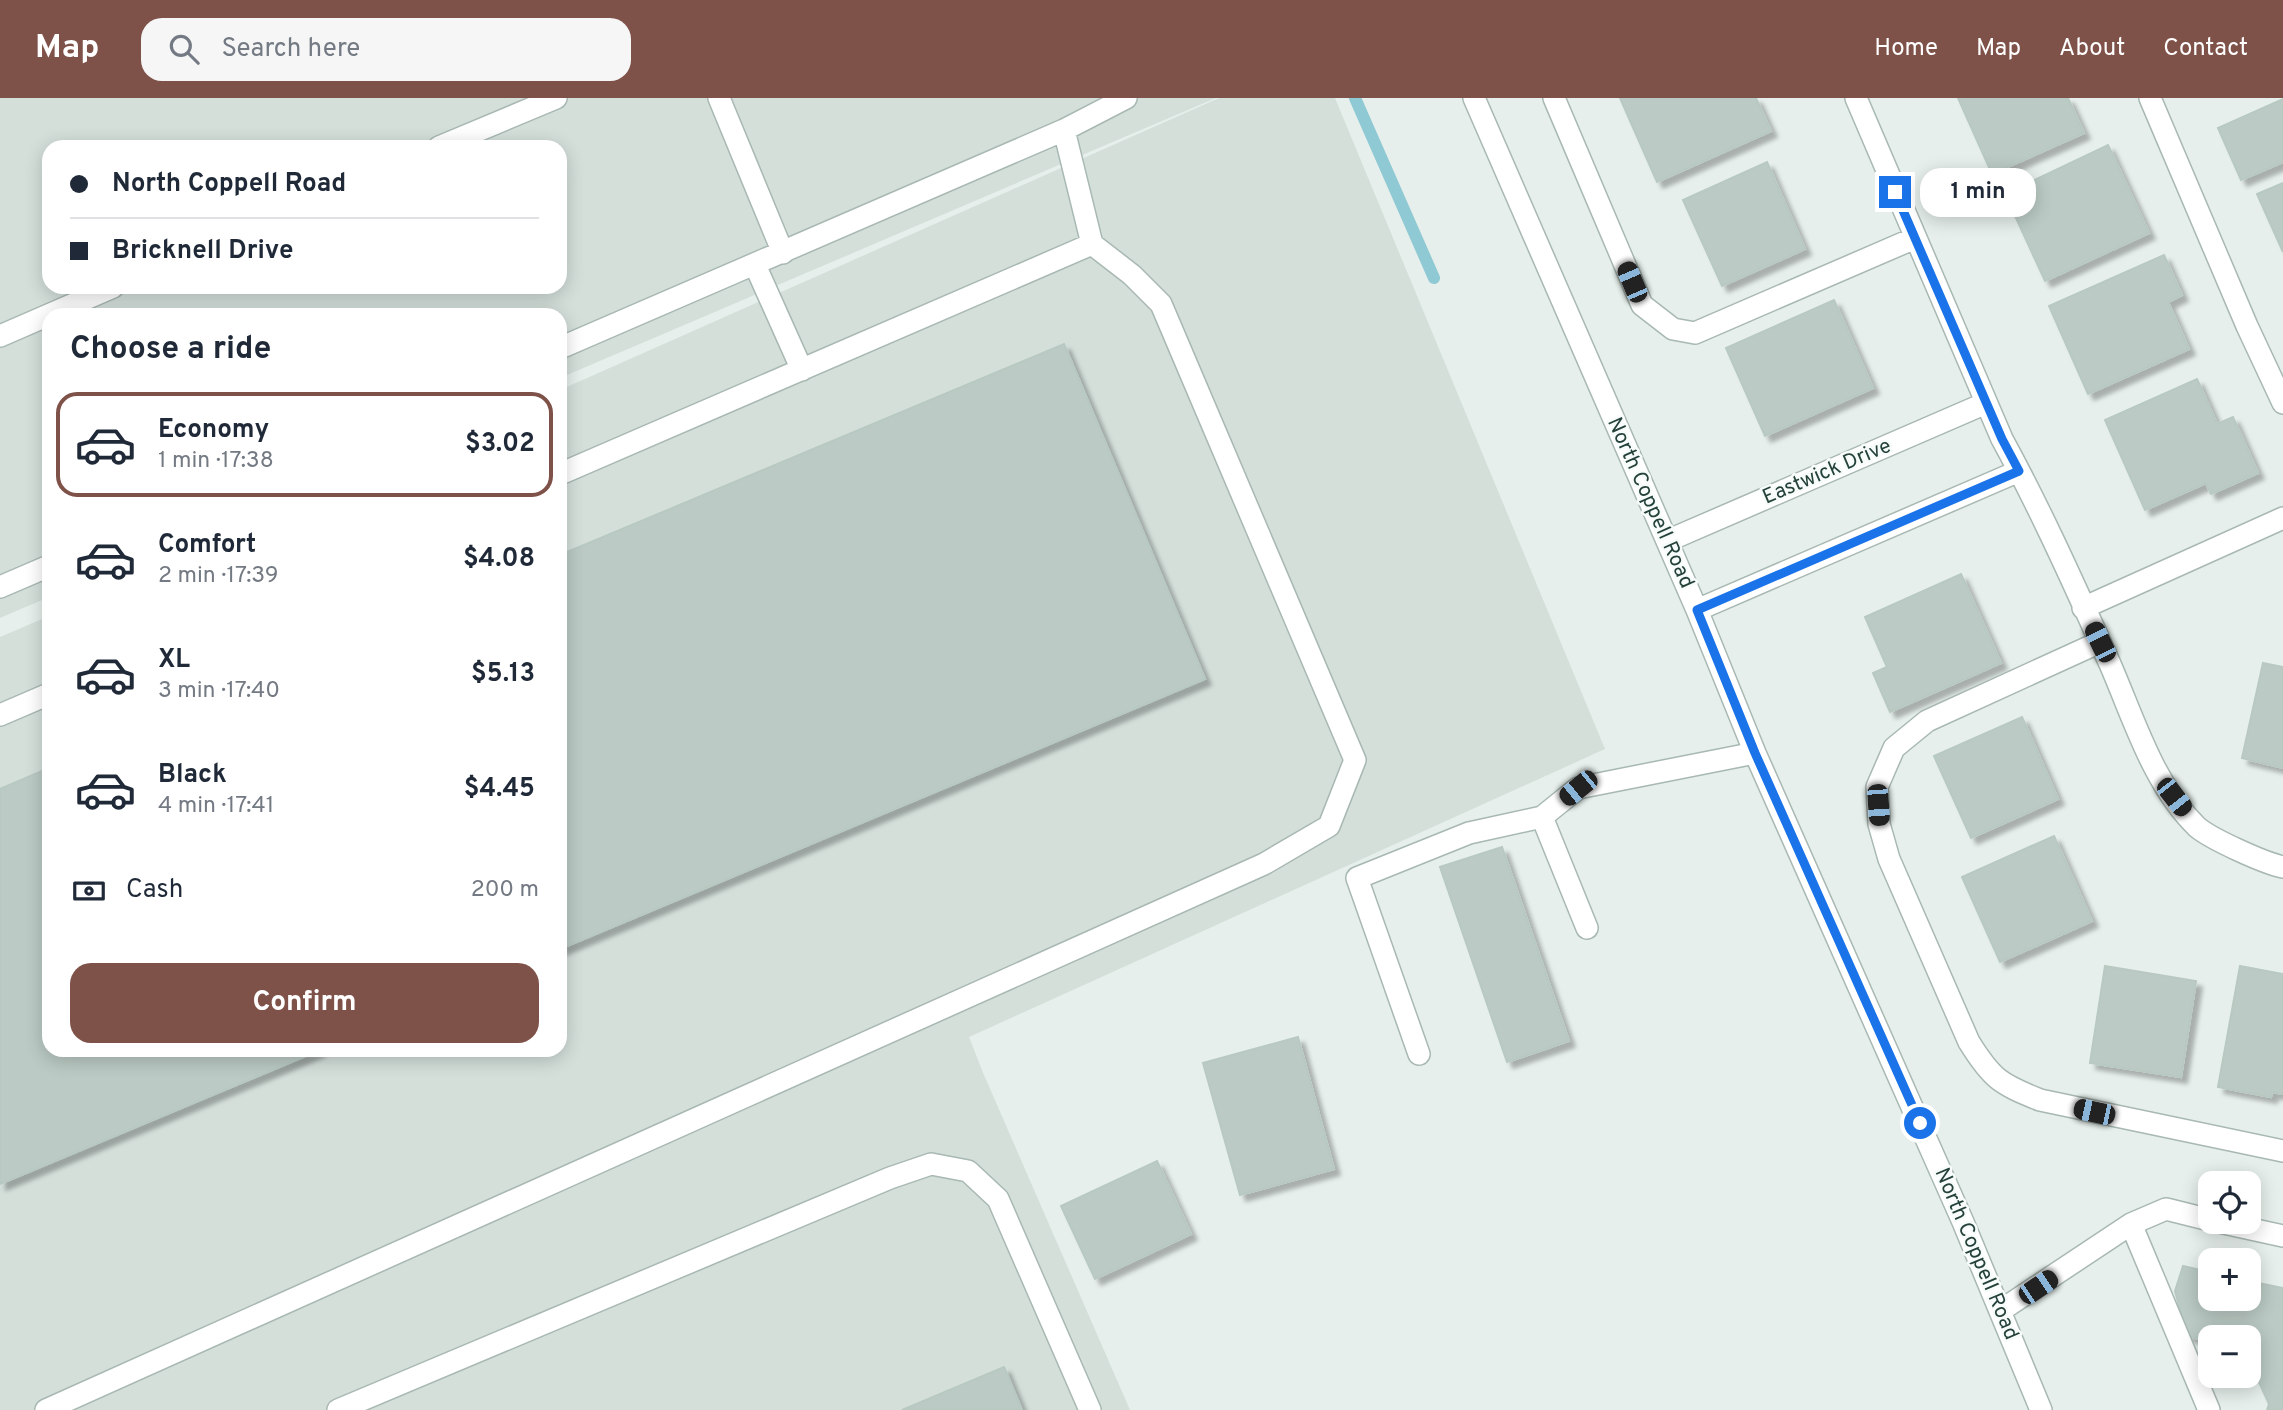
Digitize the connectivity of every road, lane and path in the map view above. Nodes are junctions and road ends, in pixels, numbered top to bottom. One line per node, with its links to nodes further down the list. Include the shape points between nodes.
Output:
1 (556, 98): 9 (street)
2 (719, 98): 12 (street)
3 (1126, 98): 8 (street)
4 (1474, 98): 25 (street, North Coppell Road)
5 (1554, 98): 10 (street, via 1642,305 1673,329 1695,334)
6 (1856, 98): 10 (street)
7 (2150, 98): 21 (street)
8 (1064, 130): 11 (street); 12 (street)
9 (456, 140)
10 (1915, 238): 20 (street)
11 (1092, 244): 19 (street); 44 (street, via 1161,304 1354,760 1329,826 1265,864)
12 (783, 253): 13 (street)
13 (755, 265): 18 (street); 19 (street)
14 (97, 294): 15 (street)
15 (65, 308)
16 (42, 318): 17 (street)
17 (0, 336)
18 (567, 345)
19 (802, 370): 22 (street)
20 (1986, 403): 23 (street); 25 (street, Eastwick Drive)
21 (2283, 403)
22 (567, 471)
23 (2019, 471): 28 (street); 29 (street)
24 (2283, 518): 28 (street)
25 (1667, 541): 29 (street, North Coppell Road)
26 (42, 569): 27 (street)
27 (0, 587)
28 (2083, 608): 30 (street)
29 (1697, 610): 33 (street, North Coppell Road)
30 (2100, 642): 35 (street, via 2162,782 2198,828 2264,863); 38 (street, via 1927,721 1894,748 1877,787 1879,824 1889,859 1969,1042 1987,1070 2009,1088 2040,1100)
31 (42, 697): 32 (street)
32 (0, 715)
33 (1755, 753): 34 (street, via 1578,788); 43 (street, North Coppell Road)
34 (1542, 817): 36 (street); 37 (street, via 1469,833 1357,878)
35 (2283, 867)
36 (1587, 928)
37 (1419, 1054)
38 (2283, 1151)
39 (2198, 1217): 40 (street, via 2166,1209)
40 (2131, 1224): 43 (street); 48 (street)
41 (2261, 1231): 42 (street)
42 (2283, 1236)
43 (2000, 1311): 47 (street, North Coppell Road)
44 (46, 1410)
45 (338, 1410): 46 (street, via 932,1164 968,1171 998,1199)
46 (1090, 1410)
47 (2041, 1410)
48 (2209, 1410)

